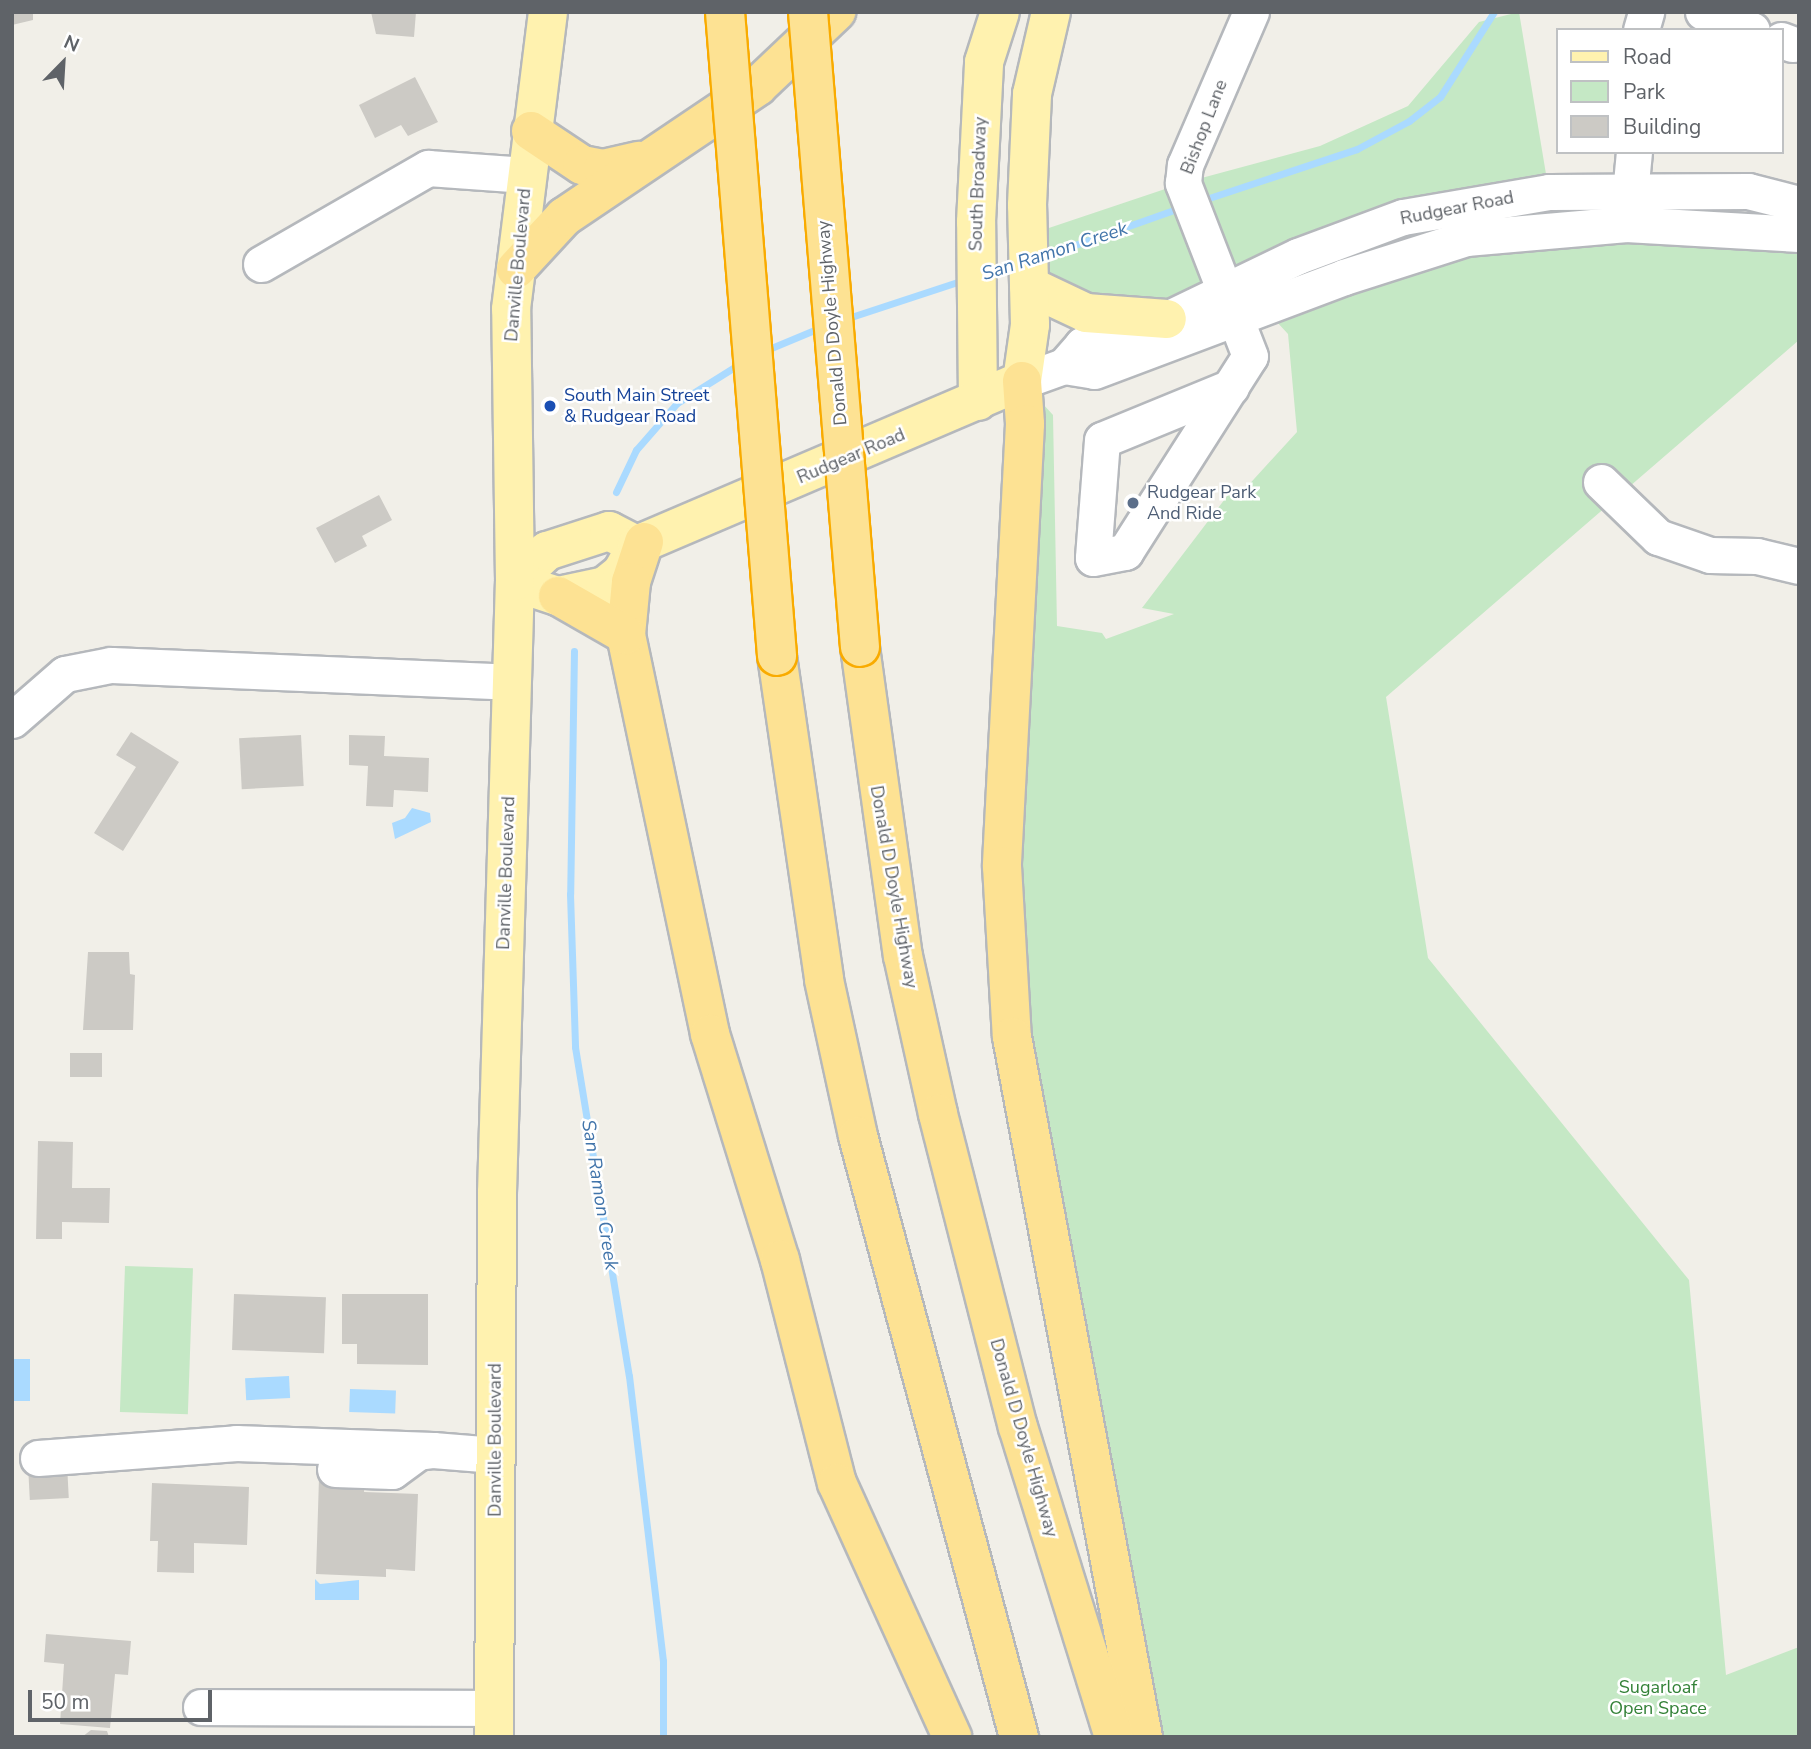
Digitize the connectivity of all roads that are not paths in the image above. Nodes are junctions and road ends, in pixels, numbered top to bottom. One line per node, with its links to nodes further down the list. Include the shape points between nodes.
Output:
1 (548, 12): 10 (main road, Danville Boulevard)
2 (725, 12): 42 (highway, bridge, via 777,656 820,954 858,1136)
3 (808, 12): 43 (highway, Donald D Doyle Highway, bridge, via 860,647 903,956 1018,1427)
4 (836, 12): 12 (highway, via 758,86)
5 (1000, 12): 26 (main road, South Broadway, via 984,62 974,334)
6 (1051, 12): 21 (main road, via 1032,94)
7 (1251, 12): 22 (street, Bishop Lane, via 1182,183)
8 (1703, 12): 9 (street)
9 (1747, 28)
10 (531, 131): 12 (highway, via 582,165 603,169); 13 (main road, Danville Boulevard)
11 (1634, 154): 15 (street)
12 (655, 157): 20 (highway, via 564,217)
13 (526, 175): 19 (street, via 428,168); 20 (main road, Danville Boulevard)
14 (1799, 204): 15 (street, Rudgear Road, via 1748,191)
15 (1629, 208): 16 (street, Rudgear Road); 22 (street, Rudgear Road, via 1466,238 1344,276)
16 (1752, 232): 17 (street, Rudgear Road); 18 (street)
17 (1799, 234)
18 (1799, 250)
19 (261, 264)
20 (516, 269): 30 (main road, Danville Boulevard, via 511,309)
21 (1029, 286): 23 (main road, via 1086,313); 24 (main road)
22 (1231, 304): 23 (street, Rudgear Road); 25 (street, Bishop Lane, via 1250,356)
23 (1165, 332): 24 (street, Rudgear Road, via 1082,345 1064,366)
24 (1022, 381): 26 (main road, Rudgear Road); 44 (highway, via 1025,424 1002,866 1012,1037)
25 (1231, 387): 25 (street, via 1125,552 1093,558 1102,440)
26 (978, 401): 28 (main road, Rudgear Road)
27 (1601, 482): 29 (street, via 1658,537 1710,555 1757,556)
28 (641, 543): 30 (main road, via 609,531 547,551); 31 (main road, via 622,572 605,586); 32 (highway, via 631,582)
29 (1799, 566)
30 (515, 581): 31 (main road); 33 (main road, Danville Boulevard)
31 (558, 596): 32 (highway)
32 (626, 635): 41 (highway, via 710,1034 780,1260 837,1483)
33 (511, 682): 34 (street, via 111,666 65,674); 36 (main road, Danville Boulevard)
34 (12, 720)
35 (433, 1450): 36 (street); 37 (street, via 236,1443); 38 (street, via 418,1452 392,1471)
36 (495, 1455): 40 (main road, Danville Boulevard)
37 (38, 1458)
38 (335, 1469)
39 (201, 1707): 40 (street)
40 (494, 1722)
41 (952, 1737)
42 (1019, 1737)
43 (1114, 1737)
44 (1143, 1737)

